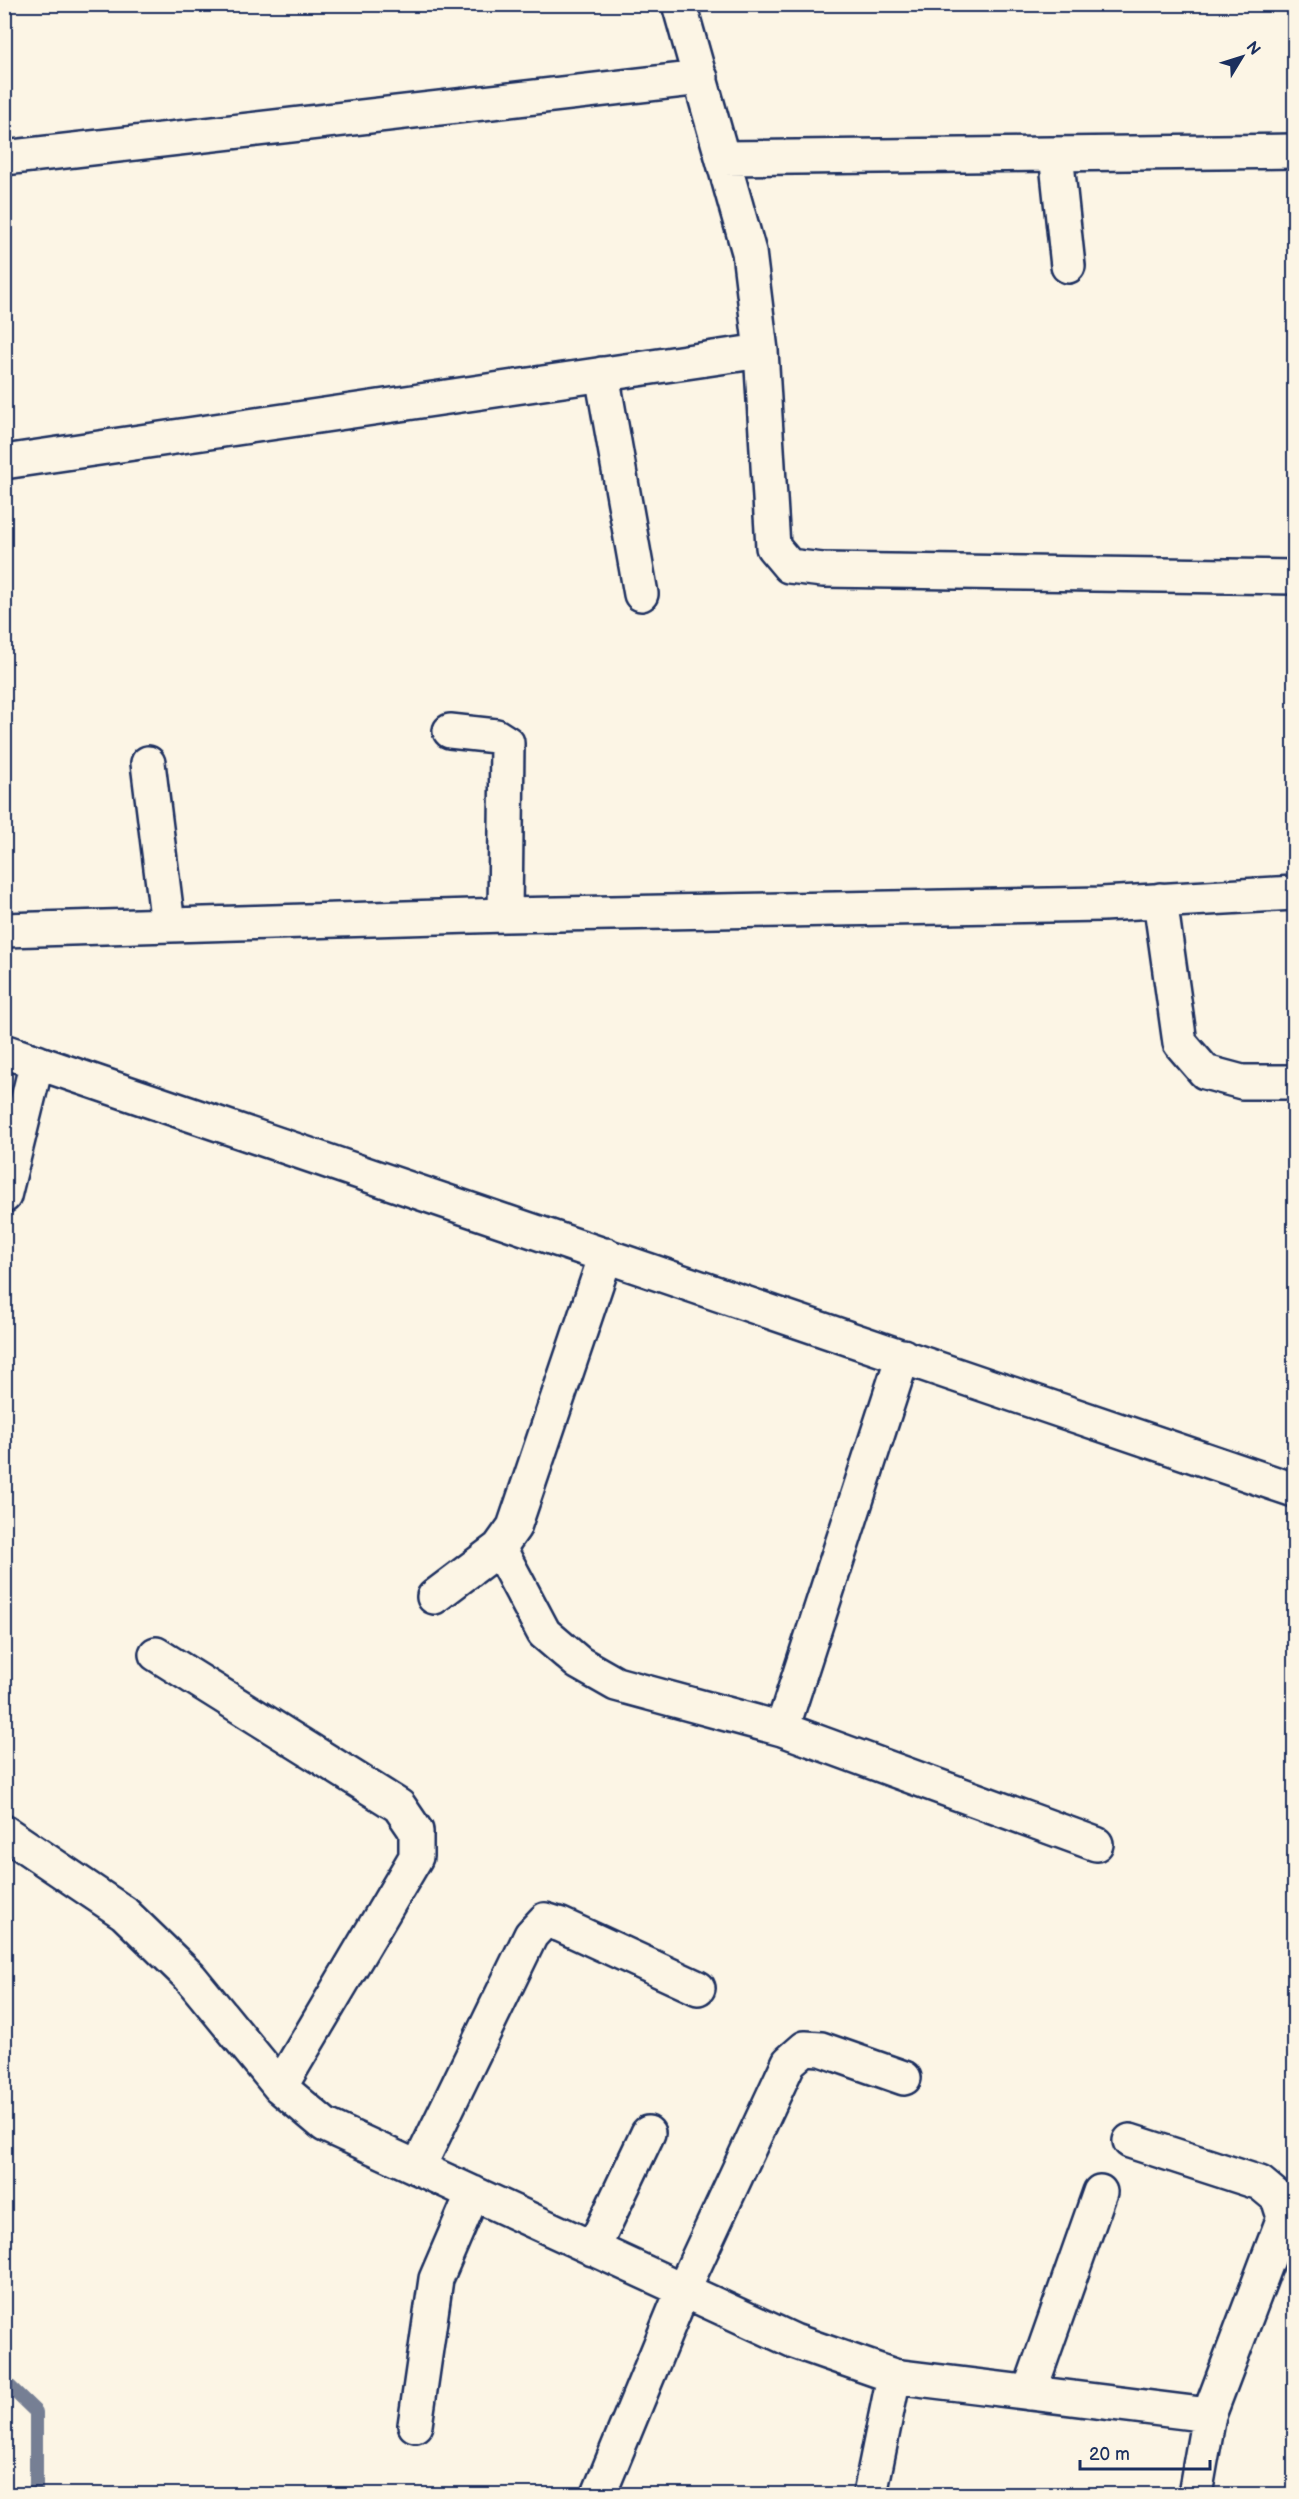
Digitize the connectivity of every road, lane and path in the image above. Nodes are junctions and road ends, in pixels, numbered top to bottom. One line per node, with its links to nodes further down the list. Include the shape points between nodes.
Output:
1 (679, 4): 2 (street)
2 (701, 78): 5 (street); 6 (street)
3 (1294, 151): 4 (street)
4 (1056, 154): 6 (street); 7 (street)
5 (4, 158)
6 (723, 158): 8 (street, via 749,252)
7 (1068, 266)
8 (761, 351): 9 (street); 11 (street, via 773,547 789,566 823,570)
9 (602, 374): 10 (street); 12 (street)
10 (4, 462)
11 (1294, 577)
12 (641, 594)
13 (450, 731): 17 (street, via 496,736 507,743)
14 (148, 763): 18 (street)
15 (1294, 893): 16 (street)
16 (1160, 900): 17 (street); 22 (street, via 1180,1042 1205,1072 1242,1082)
17 (505, 915): 18 (street)
18 (168, 926): 19 (street)
19 (4, 930)
20 (4, 1051): 21 (street)
21 (37, 1062): 23 (street); 24 (street)
22 (1294, 1082)
23 (4, 1196)
24 (606, 1255): 25 (street); 27 (street, via 514,1527)
25 (903, 1356): 26 (street); 30 (street)
26 (1294, 1490)
27 (498, 1548): 28 (street); 30 (street, via 544,1633 579,1663 616,1684)
28 (434, 1597)
29 (156, 1654): 35 (street, via 399,1806 416,1831 416,1857)
30 (782, 1730): 32 (street)
31 (4, 1832): 35 (street, via 124,1913 190,1977)
32 (1096, 1844)
33 (698, 1988): 38 (street, via 545,1920 531,1935)
34 (904, 2078): 42 (street, via 821,2049 805,2048 789,2062)
35 (280, 2087): 38 (street, via 325,2125)
36 (648, 2133): 41 (street)
37 (1130, 2141): 45 (street, via 1260,2183 1278,2199 1284,2217)
38 (418, 2168): 40 (street)
39 (1100, 2192): 44 (street)
40 (472, 2193): 41 (street); 46 (street, via 436,2279)
41 (593, 2248): 42 (street)
42 (683, 2290): 43 (street, via 794,2341); 47 (street)
43 (894, 2376): 44 (street); 48 (street)
44 (1029, 2393): 45 (street)
45 (1209, 2415): 49 (street)
46 (415, 2425)
47 (599, 2494)
48 (870, 2494)
49 (1195, 2494)

